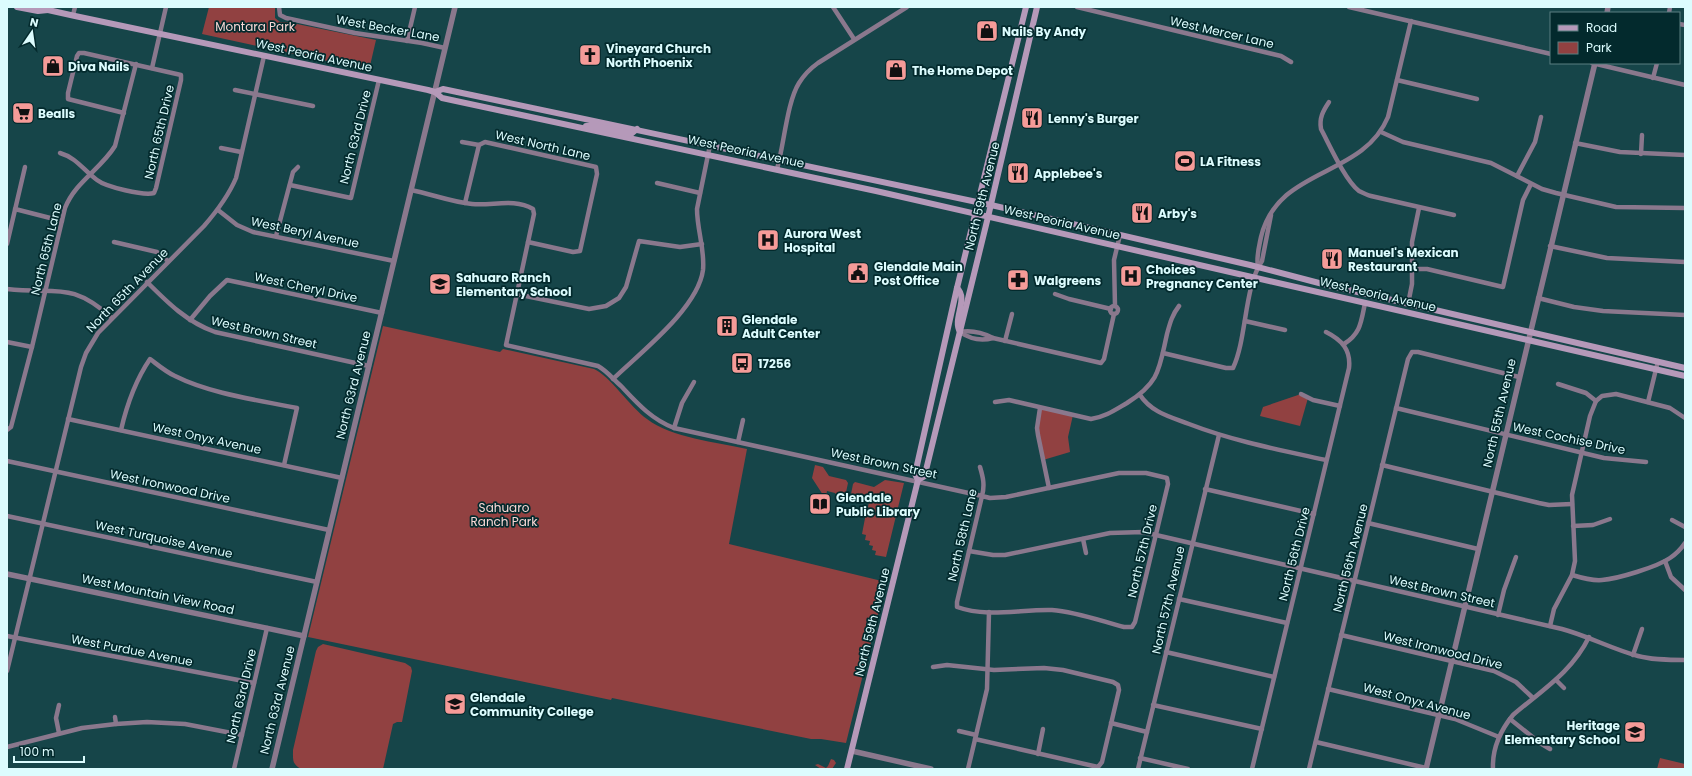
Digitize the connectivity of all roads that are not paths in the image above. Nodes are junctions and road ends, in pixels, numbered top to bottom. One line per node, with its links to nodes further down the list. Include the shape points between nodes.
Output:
1 (17, 7): 13 (main road, West Peoria Avenue, via 38,11)
2 (75, 7): 14 (street)
3 (166, 7): 16 (street)
4 (279, 7): 18 (street, West Becker Lane, via 280,15 286,18)
5 (415, 7): 18 (street)
6 (455, 7): 19 (street, North 63rd Avenue)
7 (834, 7): 17 (street)
8 (907, 7): 17 (street)
9 (1026, 7): 69 (main road, North 59th Avenue)
10 (1037, 7): 71 (main road, North 59th Avenue)
11 (1077, 7): 22 (street, West Mercer Lane, via 1281,56)
12 (1349, 7): 15 (street)
13 (46, 8): 14 (main road, West Peoria Avenue)
14 (73, 15): 16 (main road, West Peoria Avenue)
15 (1411, 21): 20 (street); 30 (street)
16 (159, 34): 21 (main road, West Peoria Avenue); 27 (street)
17 (854, 40): 54 (street, via 818,63 799,83)
18 (407, 41): 19 (street, West Becker Lane)
19 (445, 48): 33 (street, North 63rd Avenue)
20 (1550, 54)
21 (264, 56): 29 (main road, West Peoria Avenue); 34 (street, North 65th Avenue)
22 (1291, 62)
23 (136, 64): 27 (street); 38 (street, North 65th Lane); 38 (street, via 84,53 79,53 75,64 68,99)
24 (1594, 64): 45 (street, North 55th Avenue)
25 (1598, 64): 28 (street)
26 (1656, 64): 28 (street)
27 (152, 68): 59 (street, North 65th Drive, via 181,75 154,193 146,194 100,183)
28 (1653, 78): 31 (street)
29 (379, 80): 33 (main road, West Peoria Avenue); 64 (street, North 63rd Drive, via 351,198)
30 (1397, 80): 35 (street); 42 (street, via 1388,117)
31 (1685, 85)
32 (235, 90): 34 (street)
33 (435, 92): 40 (main road, West Peoria Avenue, via 442,98); 41 (main road, West Peoria Avenue, via 444,89); 65 (street, North 63rd Avenue)
34 (255, 94): 37 (street); 49 (street, North 65th Avenue)
35 (1477, 99)
36 (1329, 102): 55 (street, via 1322,114 1321,129)
37 (313, 106)
38 (124, 113): 59 (street, North 65th Lane, via 115,146)
39 (1541, 117): 60 (street, via 1534,142)
40 (578, 127): 41 (main road, via 594,126 631,134); 51 (main road, West Peoria Avenue)
41 (637, 129): 47 (main road, West Peoria Avenue)
42 (1381, 132): 55 (street, via 1363,150); 60 (street, via 1403,142 1491,163)
43 (1642, 136): 52 (street)
44 (462, 142): 46 (street, West North Lane)
45 (1575, 143): 52 (street); 68 (street, North 55th Avenue)
46 (479, 145): 70 (street); 84 (street, West North Lane, via 485,142 596,167 597,174 580,251 573,252)
47 (710, 145): 51 (street); 54 (main road, West Peoria Avenue)
48 (221, 148): 49 (street)
49 (241, 152): 75 (street, North 65th Avenue, via 236,178)
50 (60, 153): 59 (street, via 70,156)
51 (708, 154): 58 (main road, West Peoria Avenue); 67 (street)
52 (1641, 154): 53 (street)
53 (1685, 155)
54 (780, 160): 58 (street); 61 (main road, West Peoria Avenue)
55 (1340, 163): 72 (street, via 1360,192); 92 (street, via 1280,200 1272,213 1262,261)
56 (25, 167): 74 (street)
57 (298, 167): 64 (street, via 293,172)
58 (777, 169): 66 (main road, West Peoria Avenue)
59 (90, 175): 79 (street, North 65th Lane, via 71,195)
60 (1517, 176): 63 (street)
61 (881, 181): 66 (main road); 69 (main road, West Peoria Avenue)
62 (657, 183): 67 (street)
63 (1531, 184): 68 (street); 93 (street, via 1523,200 1503,287 1431,270)
64 (290, 185): 81 (street)
65 (411, 190): 70 (street); 90 (street, North 63rd Avenue)
66 (879, 192): 76 (main road, West Peoria Avenue)
67 (700, 193): 86 (street, via 697,220)
68 (1563, 194): 73 (street, via 1616,207); 88 (street, North 55th Avenue)
69 (978, 202): 71 (main road, West Peoria Avenue); 76 (main road, North 59th Avenue)
70 (465, 203): 84 (street, via 508,202 533,208)
71 (991, 204): 78 (main road, North 59th Avenue); 80 (main road, West Peoria Avenue)
72 (1419, 208): 77 (street); 93 (street, via 1412,242)
73 (1685, 208)
74 (15, 210): 79 (street); 82 (street)
75 (218, 210): 81 (street, West Beryl Avenue, via 243,228); 89 (street, North 65th Avenue)
76 (975, 214): 78 (main road, West Peoria Avenue); 96 (main road, North 59th Avenue)
77 (1454, 215)
78 (988, 217): 87 (main road, West Peoria Avenue); 115 (main road, North 59th Avenue)
79 (62, 220): 98 (street, North 65th Lane)
80 (1120, 235): 87 (street); 92 (main road, West Peoria Avenue)
81 (276, 236): 90 (street, West Beryl Avenue)
82 (8, 239): 85 (street)
83 (114, 242): 89 (street, via 157,252)
84 (528, 242): 99 (street)
85 (7, 244)
86 (702, 244): 99 (street, via 680,247 639,241 622,293 606,306 589,309); 130 (street, via 703,270 690,300 672,323)
87 (1117, 246): 94 (main road, West Peoria Avenue); 105 (street)
88 (1550, 246): 91 (street, via 1608,258); 101 (street, North 55th Avenue)
89 (168, 261): 95 (street, North 65th Avenue)
90 (394, 261): 106 (street, North 63rd Avenue)
91 (1685, 262)
92 (1258, 267): 94 (street); 103 (main road, West Peoria Avenue)
93 (1412, 269): 103 (street)
94 (1255, 277): 102 (main road, West Peoria Avenue); 113 (street)
95 (147, 282): 110 (street, North 65th Avenue); 111 (street, West Brown Street, via 170,305)
96 (957, 288): 115 (main road, via 961,296 957,323); 160 (main road, North 59th Avenue, via 915,474)
97 (7, 289): 98 (street)
98 (45, 290): 110 (street, via 71,292 83,297); 122 (street, North 65th Lane)
99 (516, 294): 130 (street, via 506,345 598,366)
100 (1055, 294): 105 (street, via 1069,300)
101 (1538, 298): 107 (street, via 1589,310); 117 (street, North 55th Avenue)
102 (1365, 303): 118 (main road, West Peoria Avenue); 121 (street, via 1359,330)
103 (1408, 304): 117 (main road, West Peoria Avenue)
104 (1179, 306): 123 (street, via 1170,320)
105 (1113, 308): 119 (street, via 1111,312 1114,314 1101,363)
106 (382, 313): 111 (street, West Cheryl Drive, via 227,280); 125 (street, North 63rd Avenue)
107 (1635, 313): 109 (street); 112 (street)
108 (1012, 314): 119 (street)
109 (1685, 315)
110 (112, 318): 142 (street, North 65th Avenue, via 86,353)
111 (190, 320): 125 (street, West Brown Street, via 215,332)
112 (1634, 320)
113 (1245, 321): 114 (street); 123 (street, via 1233,368)
114 (1285, 330)
115 (960, 332): 119 (street, via 982,340 993,338); 160 (main road, North 59th Avenue, via 925,476)
116 (1326, 332): 121 (street)
117 (1530, 332): 118 (street, North 55th Avenue); 124 (main road, West Peoria Avenue)
118 (1528, 340): 127 (main road, West Peoria Avenue); 129 (street, North 55th Avenue)
119 (1005, 341)
120 (7, 342): 122 (street)
121 (1344, 344): 138 (street, North 56th Drive, via 1349,364)
122 (32, 347): 145 (street, North 65th Lane)
123 (1163, 353): 134 (street, via 1157,375)
124 (1658, 361): 126 (main road, West Peoria Avenue); 127 (street)
125 (369, 366): 158 (street, North 63rd Avenue)
126 (1685, 368)
127 (1656, 369): 128 (main road, West Peoria Avenue); 137 (street)
128 (1685, 376)
129 (1519, 377): 140 (street, North 56th Avenue, via 1412,352); 147 (street, North 55th Avenue)
130 (613, 379): 144 (street, West Brown Street, via 653,418)
131 (694, 382): 144 (street, via 682,403)
132 (1558, 384): 135 (street, via 1586,393)
133 (1301, 394): 138 (street, via 1313,400)
134 (1140, 395): 139 (street, via 1098,418 1084,418); 148 (street, via 1158,412)
135 (1596, 401): 137 (street, via 1602,396 1616,394); 150 (street)
136 (994, 402): 139 (street, via 1009,400)
137 (1648, 402): 141 (street, via 1670,408)
138 (1340, 406): 151 (street, North 56th Drive)
139 (1040, 408): 161 (street, via 1037,428)
140 (1396, 408): 147 (street, West Cochise Drive); 155 (street, North 56th Avenue)
141 (1685, 418)
142 (68, 419): 146 (street, West Onyx Avenue); 157 (street, North 65th Avenue)
143 (743, 420): 149 (street)
144 (674, 428): 149 (street, West Brown Street)
145 (8, 430)
146 (121, 430): 154 (street, West Onyx Avenue); 154 (street, via 131,393 150,359 174,376 209,389 297,408)
147 (1505, 434): 150 (street, West Cochise Drive); 163 (street, North 55th Avenue)
148 (1219, 435): 151 (street); 162 (street, North 57th Avenue)
149 (738, 442): 160 (street, West Brown Street)
150 (1582, 452): 153 (street, West Cochise Drive, via 1604,458); 165 (street)
151 (1326, 460): 166 (street, North 56th Drive)
152 (7, 461): 157 (street, West Ironwood Drive)
153 (1646, 462)
154 (284, 465): 158 (street, West Onyx Avenue)
155 (1382, 465): 163 (street); 170 (street, North 56th Avenue)
156 (980, 467): 164 (street, North 58th Lane, via 984,480)
157 (55, 472): 171 (street, North 65th Avenue); 174 (street, West Ironwood Drive)
158 (342, 478): 174 (street, North 63rd Avenue)
159 (1168, 478): 161 (street, West Brown Street, via 1146,473 1119,474); 175 (street, North 57th Drive)
160 (918, 480): 164 (street, West Brown Street); 235 (main road, North 59th Avenue)
161 (1049, 488): 164 (street, West Brown Street, via 1006,497)
162 (1205, 489): 166 (street); 178 (street, North 57th Avenue)
163 (1492, 491): 165 (street, via 1549,505); 179 (street, North 55th Avenue)
164 (982, 496): 180 (street, North 58th Lane)
165 (1572, 504): 172 (street)
166 (1314, 514): 184 (street, North 56th Drive)
167 (7, 516): 171 (street, West Turquoise Avenue)
168 (1610, 519): 172 (street, via 1593,526)
169 (1672, 520): 173 (street)
170 (1368, 523): 179 (street); 188 (street, North 56th Avenue)
171 (42, 524): 187 (street, North 65th Avenue); 189 (street, West Turquoise Avenue)
172 (1573, 526): 186 (street, via 1575,560)
173 (1685, 527)
174 (329, 530): 189 (street, North 63rd Avenue)
175 (1156, 535): 176 (street, via 1121,532); 178 (street, West Brown Street); 193 (street, North 57th Drive, via 1136,622 1132,627 1061,611)
176 (1083, 539): 180 (street, via 1005,555); 181 (street)
177 (1685, 543): 183 (street)
178 (1192, 544): 184 (street, West Brown Street); 191 (street, North 57th Avenue)
179 (1478, 549): 192 (street, North 55th Avenue)
180 (969, 551): 193 (street, North 58th Lane, via 957,607)
181 (1086, 553)
182 (1516, 557): 194 (street)
183 (1665, 561): 186 (street, via 1603,580 1590,580); 190 (street, via 1671,576)
184 (1300, 568): 188 (street, West Brown Street); 195 (street, North 56th Drive)
185 (7, 574): 187 (street, West Mountain View Road)
186 (1572, 575): 196 (street, via 1554,609)
187 (29, 578): 197 (street, West Mountain View Road); 202 (street, North 65th Avenue)
188 (1354, 581): 192 (street, West Brown Street); 199 (street, North 56th Avenue)
189 (317, 582): 201 (street, North 63rd Avenue)
190 (1685, 590)
191 (1179, 598): 195 (street); 204 (street, North 57th Avenue)
192 (1464, 607): 194 (street, West Brown Street); 207 (street, North 55th Avenue)
193 (989, 612): 209 (street)
194 (1498, 615): 196 (street, West Brown Street)
195 (1287, 624): 211 (street, North 56th Drive)
196 (1550, 626): 203 (street, West Brown Street)
197 (267, 628): 201 (street, West Mountain View Road); 213 (street, North 63rd Drive)
198 (1642, 629): 205 (street)
199 (1341, 635): 207 (street, West Ironwood Drive); 215 (street, North 56th Avenue)
200 (7, 636): 202 (street, West Purdue Avenue)
201 (304, 636): 239 (street, North 63rd Avenue)
202 (15, 637): 210 (street, North 65th Avenue); 213 (street, West Purdue Avenue)
203 (1589, 637): 205 (street, West Brown Street); 212 (street, via 1578,657)
204 (1166, 652): 211 (street); 217 (street, North 57th Avenue)
205 (1633, 655): 206 (street, West Brown Street, via 1653,659)
206 (1685, 660)
207 (1451, 661): 216 (street, West Ironwood Drive, via 1494,671 1516,682); 219 (street, North 55th Avenue)
208 (934, 667): 209 (street, via 947,665)
209 (988, 670): 223 (street, via 1053,669 1113,682 1118,685 1119,690); 230 (street)
210 (7, 671)
211 (1274, 677): 225 (street, North 56th Drive)
212 (1556, 680): 214 (street); 216 (street)
213 (254, 683): 229 (street, North 63rd Drive)
214 (1564, 688)
215 (1328, 689): 219 (street, West Onyx Avenue); 232 (street, North 56th Avenue)
216 (1533, 698): 221 (street)
217 (1153, 704): 225 (street); 227 (street, North 57th Avenue)
218 (58, 705): 228 (street, via 56,718)
219 (1439, 715): 231 (street, West Onyx Avenue); 247 (street, North 55th Avenue)
220 (115, 716): 222 (street)
221 (1510, 719): 231 (street); 234 (street)
222 (116, 724): 228 (street); 229 (street, via 185,724)
223 (1111, 724): 227 (street); 236 (street, via 1102,762 1098,767)
224 (1043, 729): 236 (street)
225 (1262, 729): 245 (street, North 56th Drive)
226 (960, 731): 230 (street)
227 (1147, 732): 237 (street, North 57th Avenue)
228 (59, 733): 233 (street)
229 (242, 735): 238 (street, North 63rd Drive)
230 (976, 737): 236 (street); 242 (street)
231 (1499, 737): 248 (street, via 1494,750)
232 (1316, 742): 246 (street, North 56th Avenue); 247 (street)
233 (7, 747)
234 (1550, 749)
235 (852, 751): 240 (main road, North 59th Avenue); 241 (street)
236 (1038, 754)
237 (1140, 758): 243 (street, North 57th Avenue); 244 (street)
238 (234, 769)
239 (272, 769)
240 (848, 769)
241 (931, 769)
242 (968, 769)
243 (1138, 769)
244 (1188, 769)
245 (1252, 769)
246 (1309, 769)
247 (1426, 769)
248 (1493, 769)

